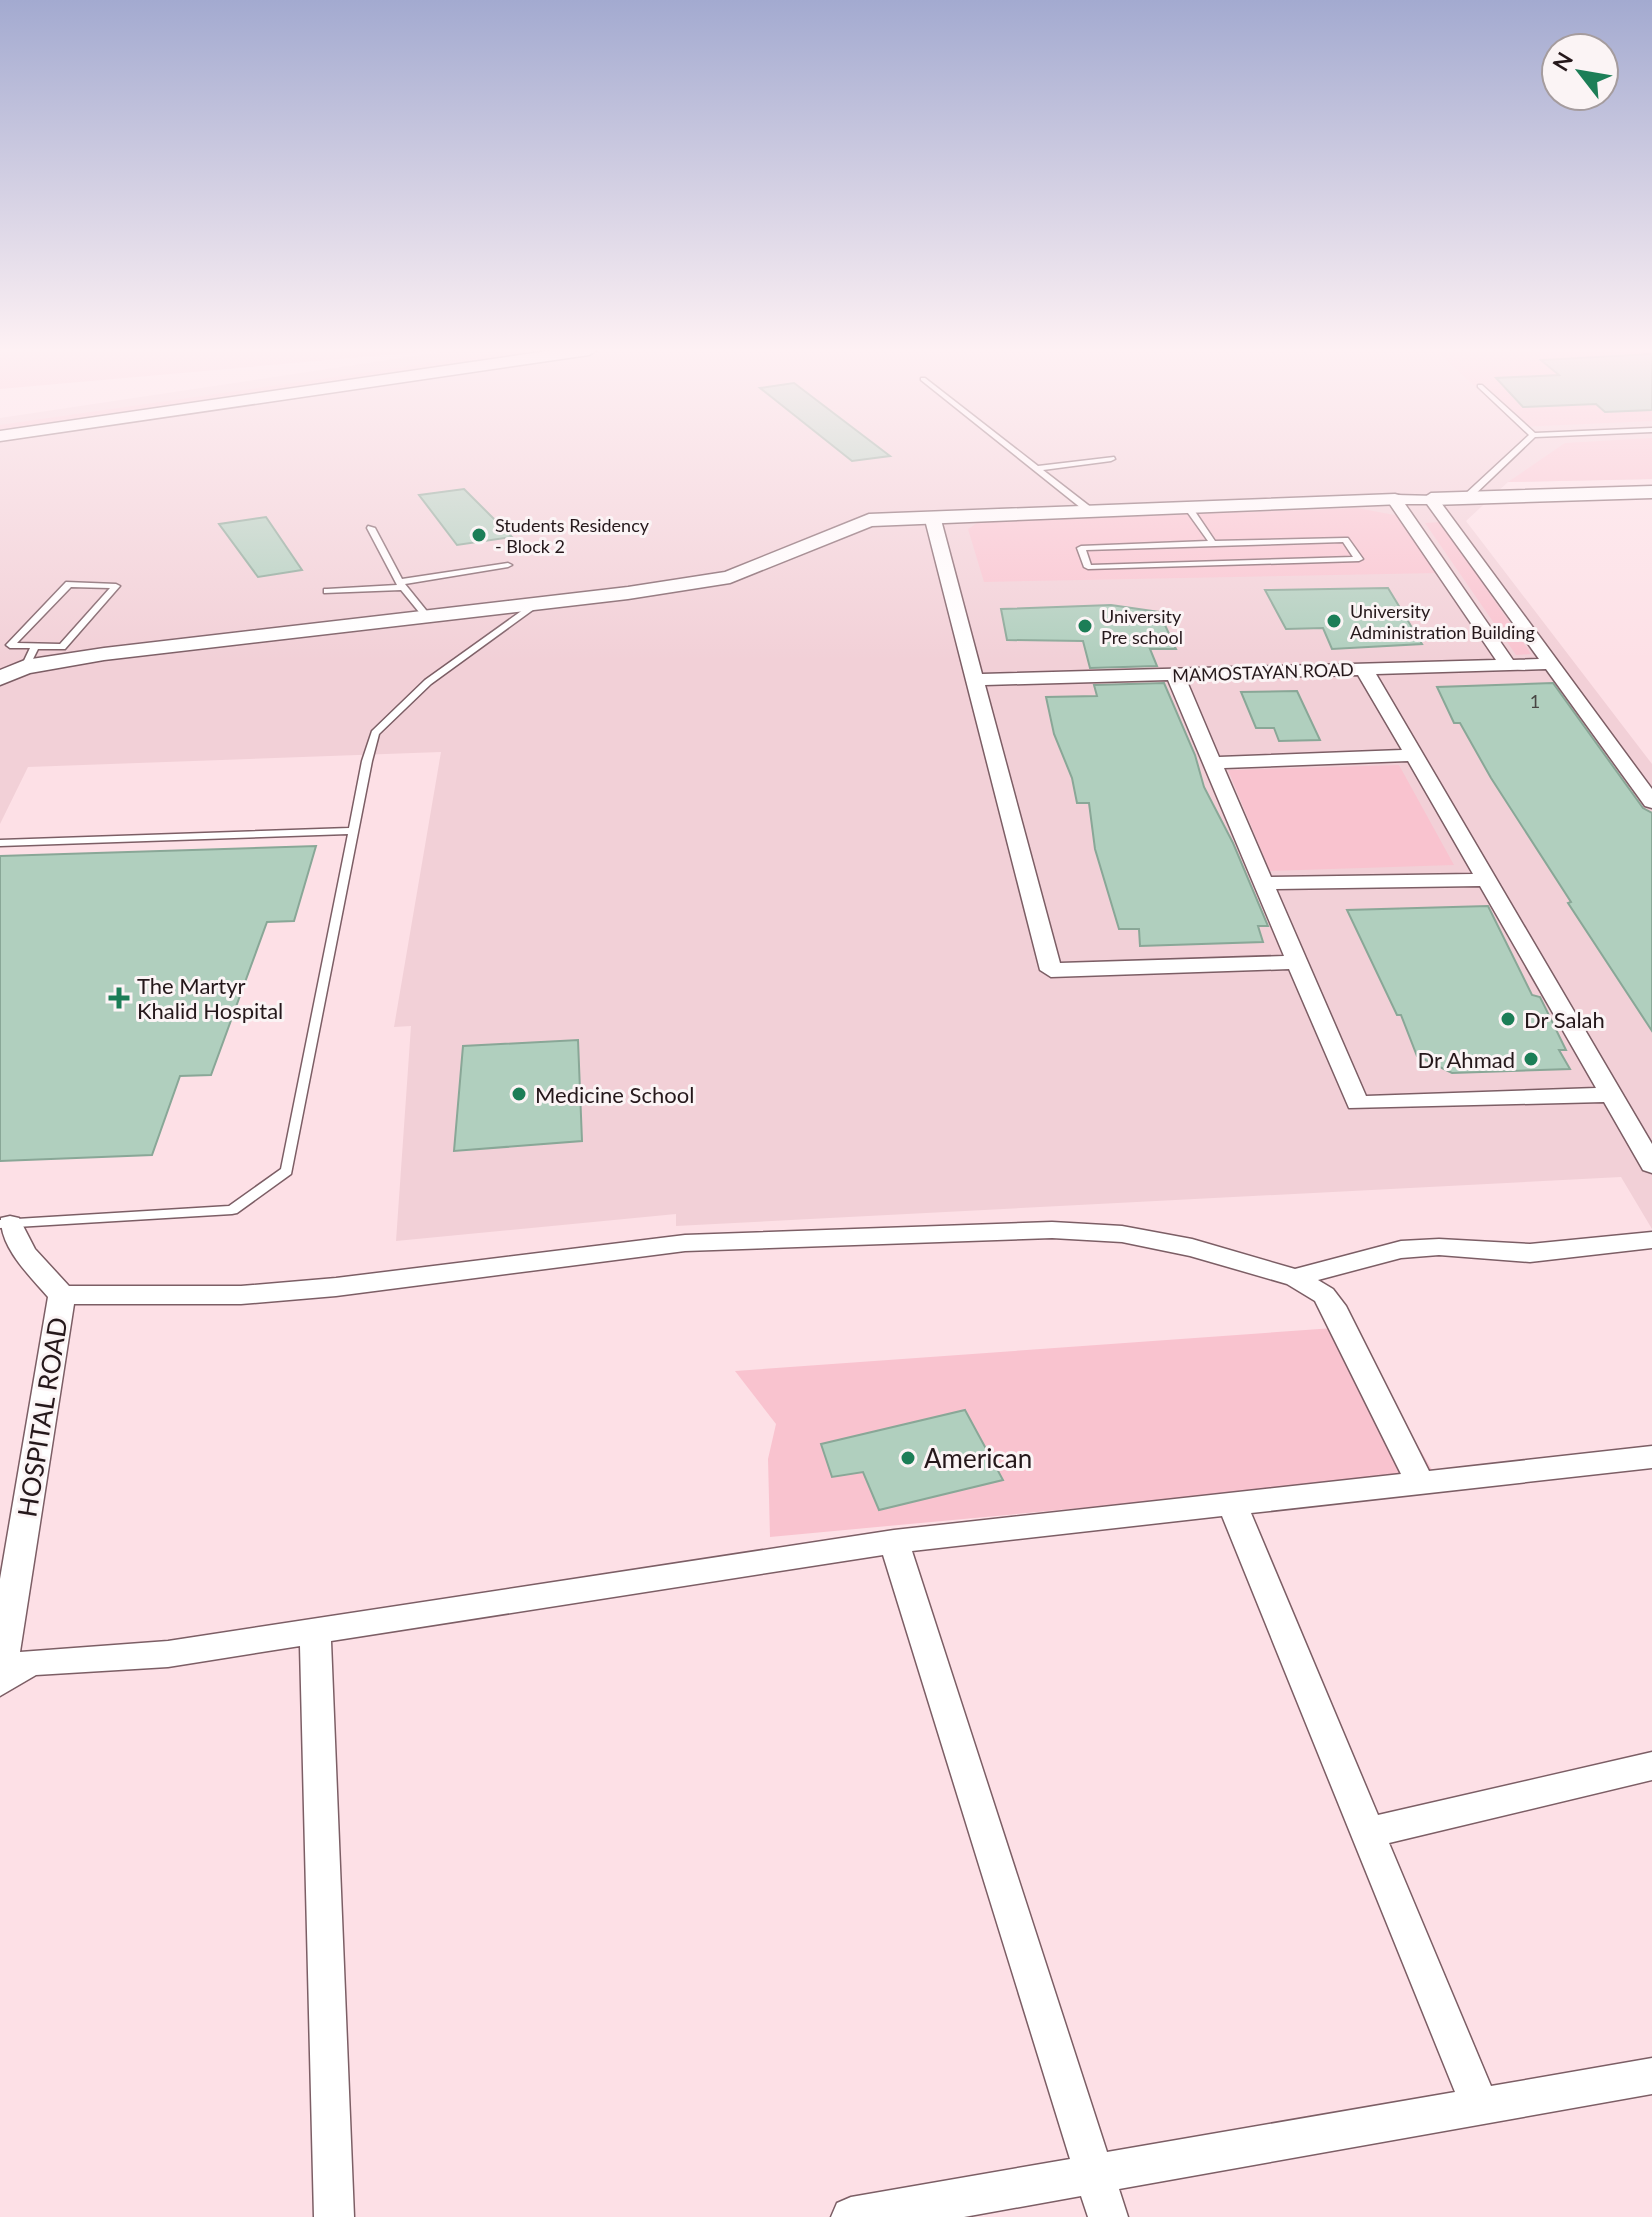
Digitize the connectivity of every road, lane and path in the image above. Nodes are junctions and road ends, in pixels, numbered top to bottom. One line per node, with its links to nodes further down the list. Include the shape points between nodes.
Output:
1 (1020, 453): 4 (lane)
2 (1513, 453): 6 (lane)
3 (1111, 459): 4 (lane)
4 (1039, 468): 10 (lane)
5 (1652, 492): 6 (street)
6 (1466, 498): 7 (street)
7 (1431, 499): 8 (street); 20 (street)
8 (1395, 500): 9 (street); 21 (street)
9 (1187, 506): 10 (street); 13 (lane)
10 (1089, 510): 11 (street)
11 (932, 516): 17 (street, via 869,520 730,577); 26 (street)
12 (371, 528): 15 (lane)
13 (1213, 543): 13 (lane, via 1081,548 1088,567 1359,559 1345,540)
14 (508, 565): 15 (lane)
15 (401, 584): 16 (lane); 18 (lane)
16 (327, 591)
17 (537, 604): 18 (street); 30 (lane, via 428,682 375,733)
18 (426, 615): 22 (street)
19 (35, 646): 19 (lane, via 10,645 69,584 116,586 62,647); 22 (lane)
20 (1550, 664): 21 (street, MAMOSTAYAN ROAD); 29 (street)
21 (1508, 665): 23 (street, MAMOSTAYAN ROAD)
22 (25, 667): 25 (street)
23 (1364, 669): 24 (street, MAMOSTAYAN ROAD); 27 (street)
24 (1175, 675): 26 (street, MAMOSTAYAN ROAD); 28 (street)
25 (0, 678)
26 (975, 680): 34 (street, via 1051,970)
27 (1414, 755): 28 (street); 32 (street)
28 (1212, 763): 33 (street)
29 (1652, 802)
30 (353, 831): 31 (lane); 37 (lane, via 287,1171 232,1210)
31 (0, 843)
32 (1487, 880): 33 (street); 35 (street)
33 (1264, 883): 34 (street)
34 (1297, 962): 35 (street, via 1357,1103)
35 (1612, 1095): 36 (street)
36 (1652, 1165)
37 (5, 1224): 40 (street, HOSPITAL ROAD)
38 (1652, 1240): 39 (street, via 1532,1253 1392,1249)
39 (1296, 1278): 40 (street, via 1157,1240 1052,1230 685,1243 241,1295); 42 (street, via 1312,1285 1333,1306)
40 (62, 1295): 46 (street, HOSPITAL ROAD)
41 (1652, 1457): 42 (street)
42 (1421, 1485): 43 (street)
43 (1233, 1506): 44 (street); 49 (street)
44 (894, 1542): 45 (street); 52 (street)
45 (315, 1631): 47 (street, via 137,1657 29,1662); 53 (street)
46 (0, 1674)
47 (0, 1683)
48 (1652, 1766): 49 (street)
49 (1367, 1833): 51 (street)
50 (1652, 2076): 51 (street)
51 (1480, 2106): 52 (street)
52 (1096, 2174): 54 (street); 55 (street)
53 (334, 2217)
54 (851, 2217)
55 (1108, 2217)

